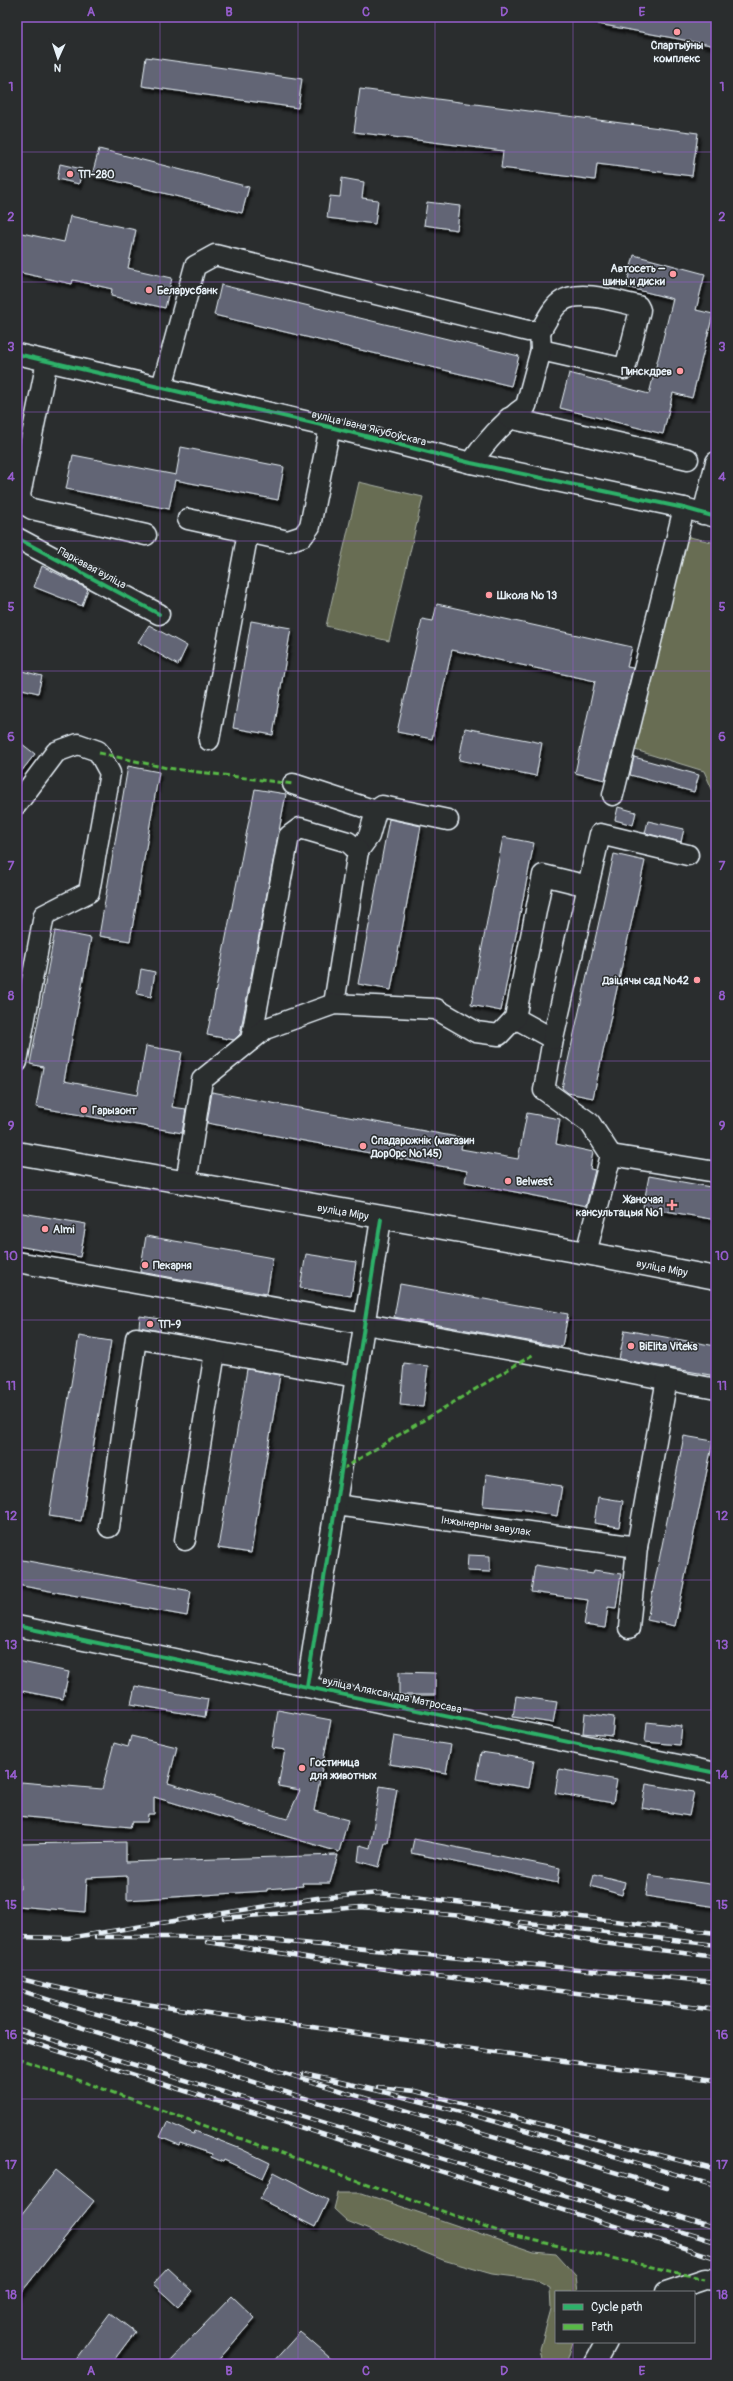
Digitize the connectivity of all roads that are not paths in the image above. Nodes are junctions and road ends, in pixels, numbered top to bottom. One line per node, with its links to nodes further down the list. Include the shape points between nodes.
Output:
1 (540, 330): 2 (street); 2 (street, via 561,301 568,297 609,299 638,306 640,310 626,369); 5 (street, via 528,331 214,255 195,266)
2 (541, 350): 6 (street, via 526,406)
3 (17, 354): 4 (street, вуліца Івана Якубоўскага)
4 (48, 361): 5 (street, вуліца Івана Якубоўскага); 15 (street, via 20,495 22,503 32,509)
5 (162, 387): 7 (street, вуліца Івана Якубоўскага)
6 (509, 418): 8 (street); 10 (street, via 489,437)
7 (330, 427): 10 (street, вуліца Івана Якубоўскага); 14 (street, via 310,526 303,536 288,541)
8 (688, 459)
9 (716, 462): 12 (street)
10 (471, 463): 11 (street, вуліца Івана Якубоўскага)
11 (684, 508): 12 (street, вуліца Івана Якубоўскага); 20 (street)
12 (710, 515)
13 (188, 519): 14 (street)
14 (248, 532): 18 (street)
15 (146, 535)
16 (17, 538): 17 (street, Паркавая вуліца)
17 (159, 614)
18 (209, 740)
19 (293, 784): 22 (street)
20 (613, 795)
21 (17, 804): 31 (street, via 56,752 70,746 78,744 98,751 110,773 89,892 44,915)
22 (376, 811): 23 (street, via 382,806); 24 (street, via 369,836)
23 (448, 820)
24 (358, 852): 27 (street); 30 (street, via 348,842 300,828 289,836)
25 (688, 855): 26 (street, via 600,834)
26 (588, 886): 28 (street, via 543,875); 29 (street)
27 (334, 1004): 28 (street, via 436,1009 476,1032 499,1035); 30 (street, via 265,1029)
28 (515, 1018): 29 (street)
29 (553, 1039): 33 (street, via 544,1090 590,1123)
30 (251, 1040): 35 (street, via 202,1080)
31 (18, 1050)
32 (17, 1153): 35 (main road, вуліца Міру)
33 (611, 1155): 34 (street); 37 (street)
34 (716, 1172)
35 (186, 1183): 36 (main road, вуліца Міру)
36 (381, 1219): 37 (main road, вуліца Міру); 40 (street)
37 (586, 1253): 39 (main road, вуліца Міру)
38 (17, 1262): 40 (street)
39 (716, 1278)
40 (365, 1323): 42 (street); 43 (street)
41 (215, 1352): 42 (street); 46 (street, via 136,1338); 47 (street)
42 (356, 1377): 45 (street)
43 (667, 1379): 44 (street); 48 (street)
44 (716, 1389)
45 (336, 1506): 48 (street, Інжынерны завулак); 51 (street)
46 (109, 1527)
47 (185, 1540)
48 (637, 1546): 50 (street)
49 (17, 1626): 51 (street, вуліца Аляксандра Матросава)
50 (629, 1628)
51 (307, 1686): 52 (street, вуліца Аляксандра Матросава)
52 (716, 1773)
53 (716, 2280): 54 (street, via 705,2279)
54 (669, 2291)

